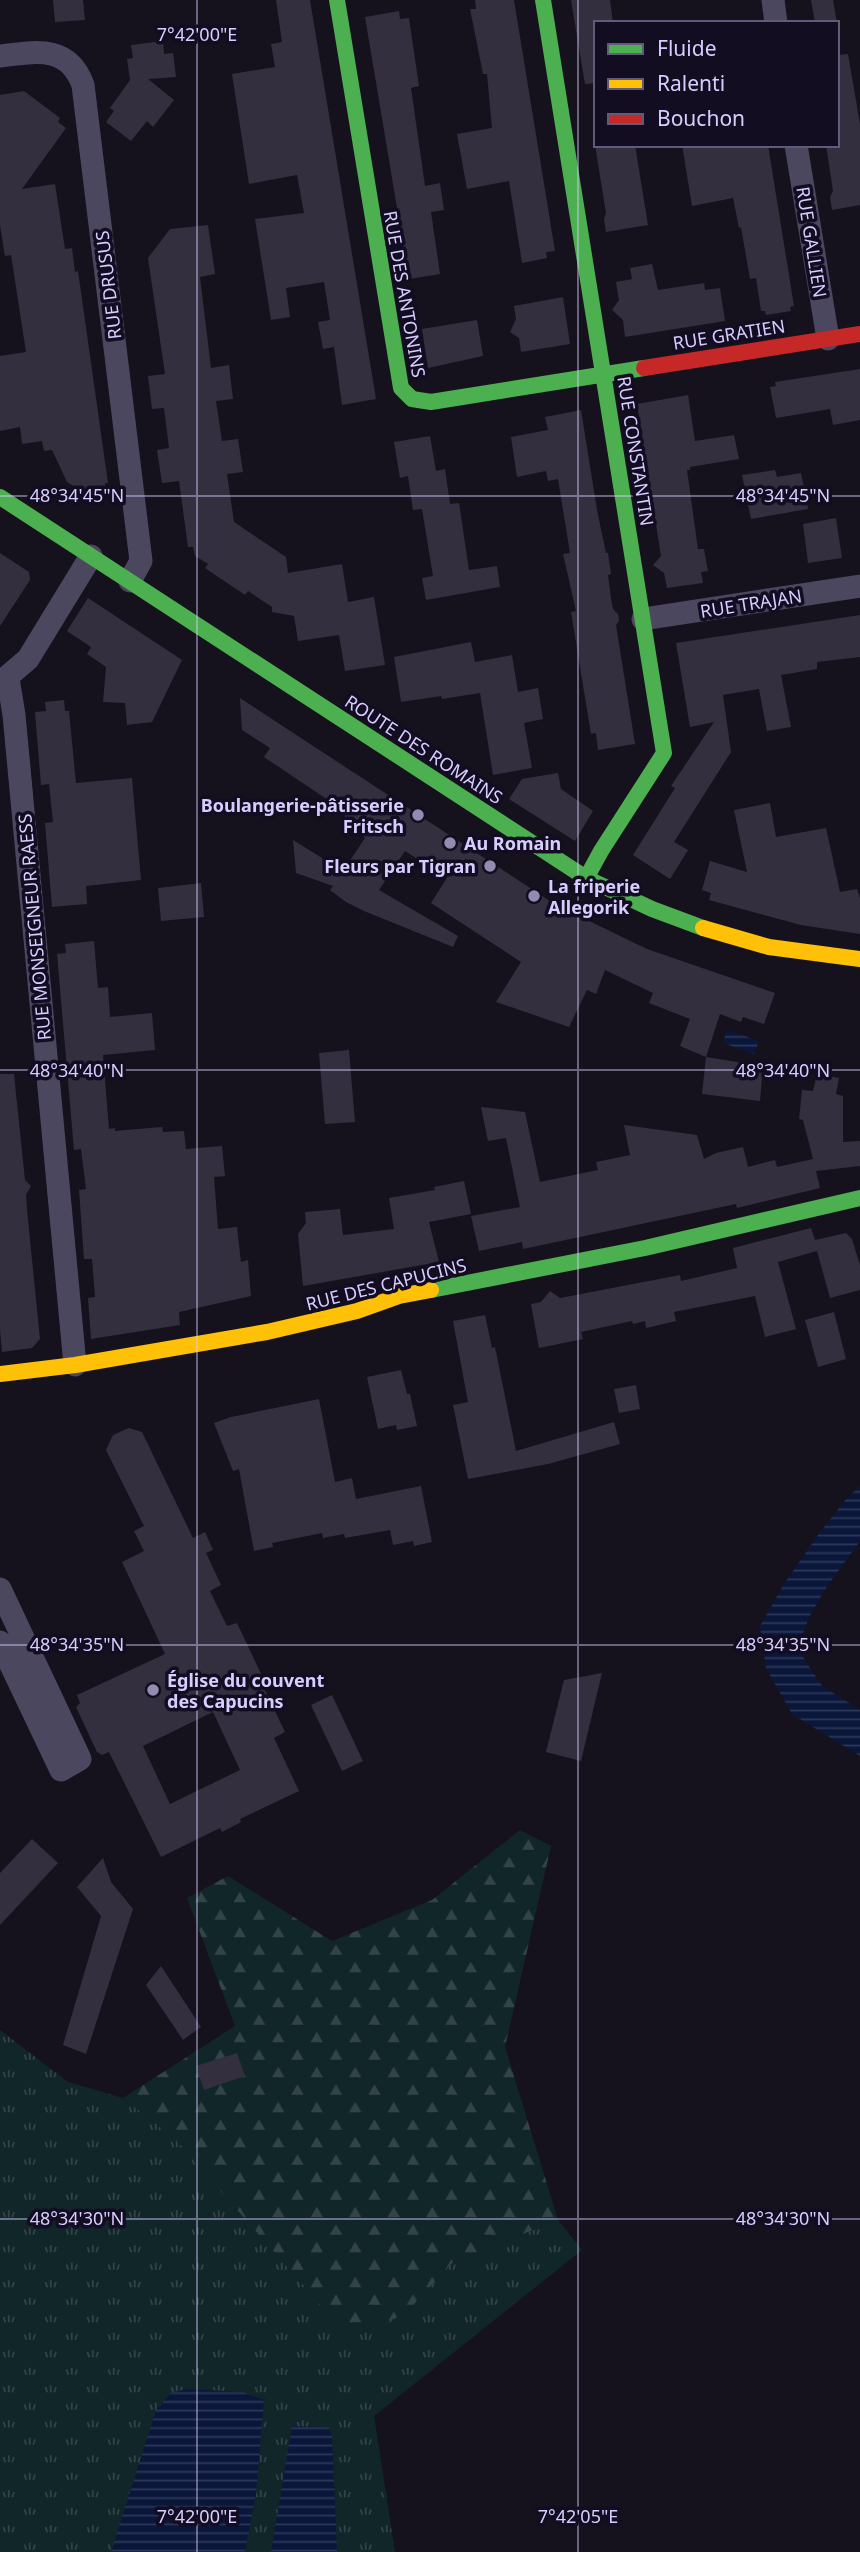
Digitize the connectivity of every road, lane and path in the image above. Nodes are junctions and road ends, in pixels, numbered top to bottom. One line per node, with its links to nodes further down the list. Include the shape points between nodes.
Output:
1 (337, 0): 9 (street, RUE DES ANTONINS, via 401,388 412,399 431,402)
2 (543, 0): 9 (street, RUE CONSTANTIN)
3 (773, 0): 4 (street)
4 (776, 21)
5 (0, 56): 12 (street, RUE DRUSUS, via 49,52 70,63 83,85 141,561)
6 (796, 147): 8 (street, RUE GALLIEN)
7 (860, 334): 8 (street, RUE GRATIEN)
8 (828, 339): 9 (street, RUE GRATIEN)
9 (604, 373): 14 (street, RUE CONSTANTIN)
10 (0, 497): 11 (street, ROUTE DES ROMAINS)
11 (91, 556): 12 (street, ROUTE DES ROMAINS); 15 (street, RUE MONSEIGNEUR RAESS, via 28,659)
12 (130, 581): 16 (street, ROUTE DES ROMAINS)
13 (860, 586): 14 (street, RUE TRAJAN)
14 (643, 619): 16 (street, RUE CONSTANTIN, via 664,753)
15 (4, 681): 19 (street, RUE MONSEIGNEUR RAESS, via 15,729)
16 (584, 882): 17 (street, ROUTE DES ROMAINS, via 755,943)
17 (860, 959)
18 (860, 1199): 19 (street, RUE DES CAPUCINS, via 645,1248 399,1296 358,1311 267,1332)
19 (75, 1365): 20 (street, RUE DES CAPUCINS)
20 (0, 1374)
21 (0, 1589): 22 (street, via 80,1759 61,1770)
22 (0, 1642)

